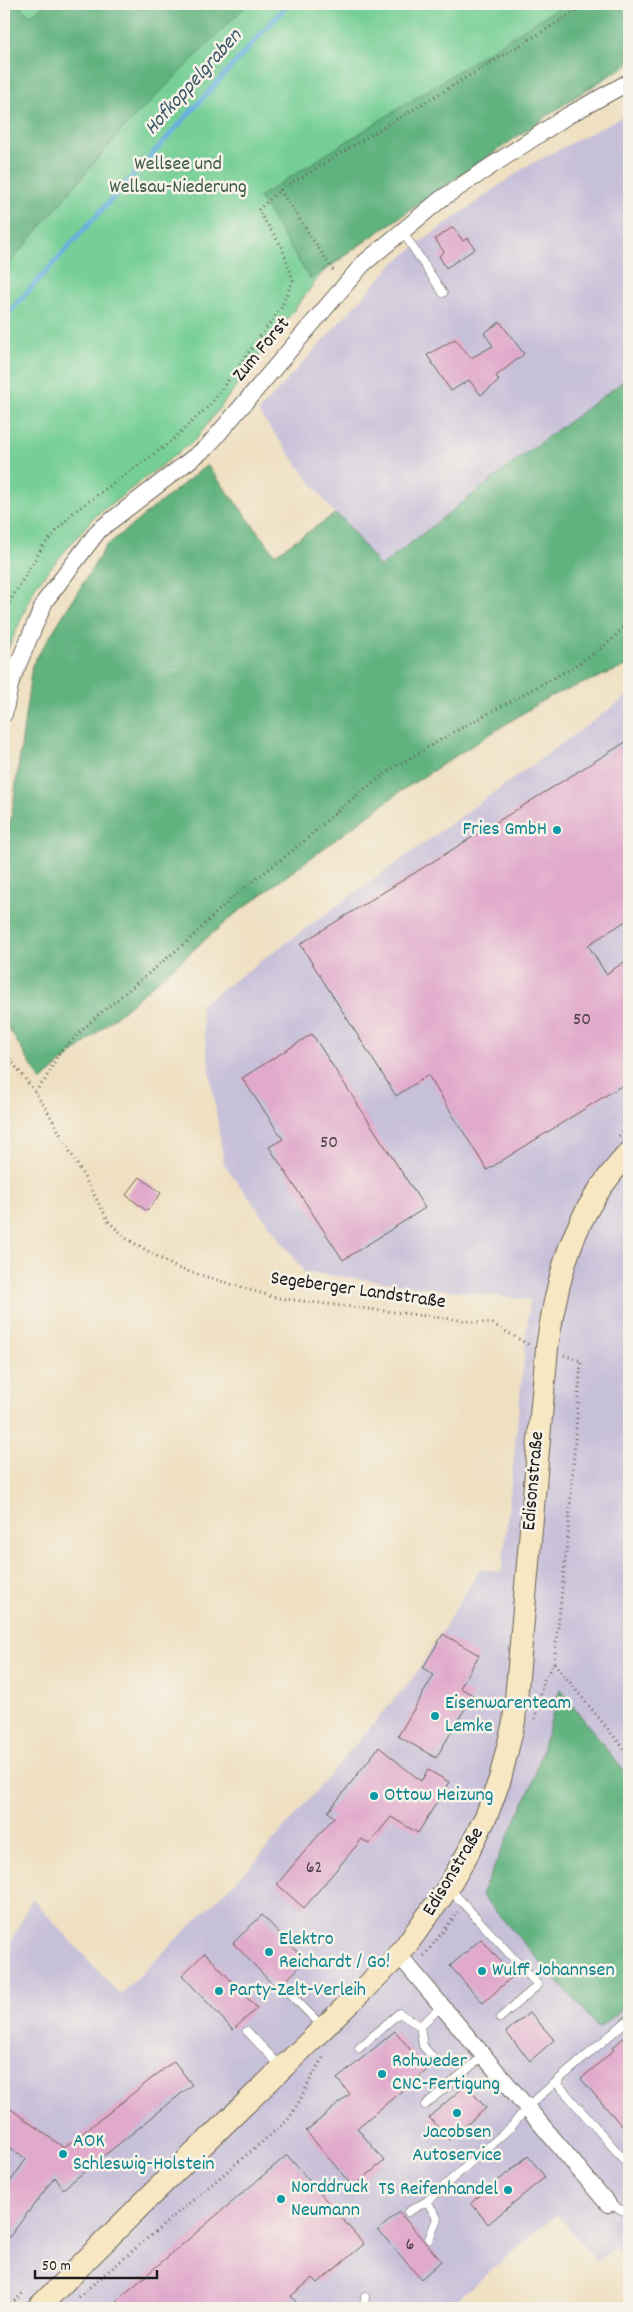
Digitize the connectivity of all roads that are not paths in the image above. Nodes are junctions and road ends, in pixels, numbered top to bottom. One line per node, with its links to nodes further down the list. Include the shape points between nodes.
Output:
1 (629, 82): 2 (street, Zum Forst, via 559,121 442,198)
2 (402, 231): 3 (lane); 4 (street, Zum Forst, via 363,264 207,448 99,530 45,601 11,681)
3 (442, 293)
4 (4, 714)
5 (621, 1148): 6 (street, Edisonstraße, via 572,1240 552,1306 534,1346 514,1722 500,1779 487,1814)
6 (448, 1888): 7 (street, Edisonstraße); 10 (lane, via 538,1985)
7 (399, 1955): 9 (street); 13 (street, Edisonstraße)
8 (290, 1993): 13 (lane)
9 (442, 2006): 12 (lane); 16 (street)
10 (500, 2018)
11 (629, 2019): 19 (lane)
12 (420, 2026): 15 (lane, via 399,2012); 17 (lane, via 423,2046)
13 (324, 2028): 18 (street, Edisonstraße)
14 (247, 2032): 18 (lane)
15 (358, 2048)
16 (483, 2056): 20 (lane); 21 (street)
17 (435, 2060)
18 (282, 2068): 29 (street, Edisonstraße)
19 (556, 2082): 21 (lane); 22 (lane)
20 (425, 2104)
21 (527, 2107): 23 (lane, via 512,2126); 24 (street)
22 (626, 2162)
23 (427, 2201): 25 (lane); 27 (lane, via 437,2218)
24 (608, 2204): 26 (lane)
25 (408, 2212)
26 (629, 2212)
27 (429, 2239)
28 (364, 2297): 30 (lane)
29 (32, 2299)
30 (364, 2308)

